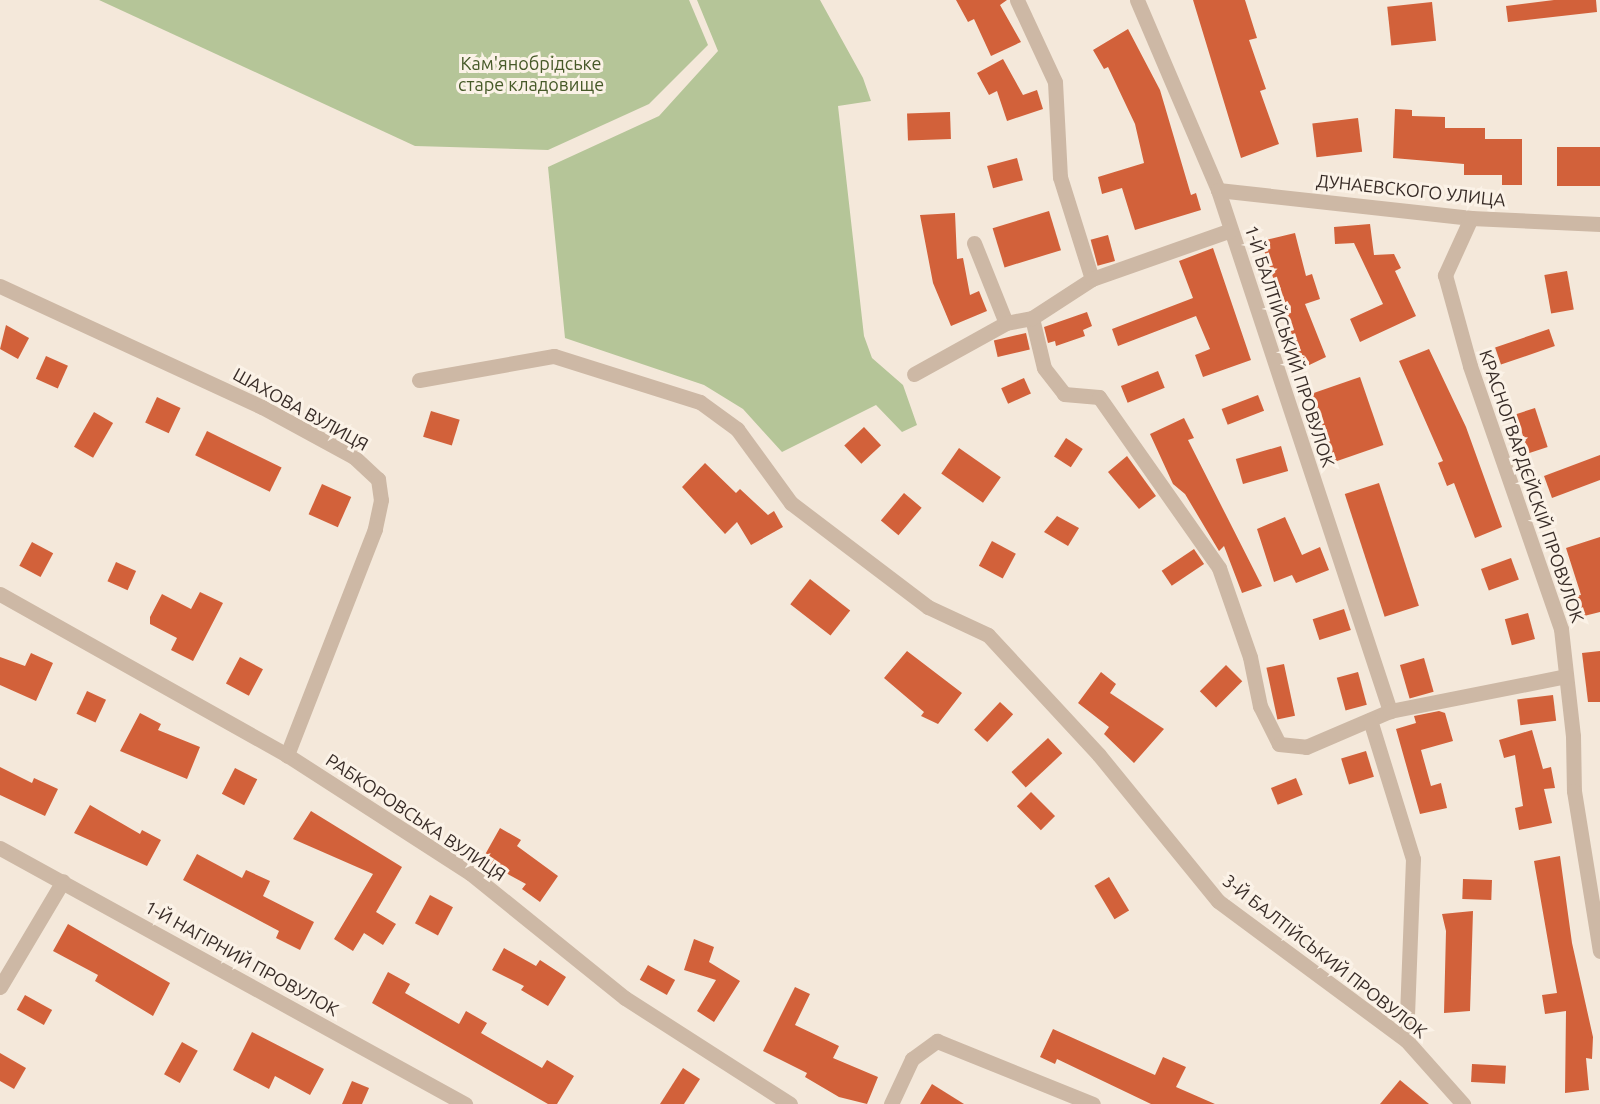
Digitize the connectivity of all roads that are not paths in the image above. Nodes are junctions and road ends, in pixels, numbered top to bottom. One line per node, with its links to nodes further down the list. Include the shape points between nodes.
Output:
1 (1017, 0): 8 (street, via 1055,82 1060,177)
2 (1137, 0): 3 (street, 1-Й БАЛТІЙСЬКИЙ ПРОВУЛОК)
3 (1218, 190): 4 (street, ДУНАЕВСКОГО УЛИЦА); 6 (street, 1-Й БАЛТІЙСЬКИЙ ПРОВУЛОК)
4 (1471, 218): 5 (street, ДУНАЕВСКОГО УЛИЦА); 15 (street, КРАСНОГВАРДЄЙСКІЙ ПРОВУЛОК, via 1446,275 1470,366 1561,629)
5 (1600, 224)
6 (1231, 230): 8 (street); 16 (street, 1-Й БАЛТІЙСЬКИЙ ПРОВУЛОК)
7 (974, 243): 11 (street)
8 (1092, 279): 10 (street)
9 (0, 286): 18 (street, ШАХОВА ВУЛИЦЯ, via 262,406 354,457 378,479 381,500 375,530)
10 (1032, 318): 11 (street); 17 (street, via 1044,368 1064,394 1099,397 1219,568 1250,657 1260,706 1279,744 1306,747)
11 (1006, 323): 12 (street)
12 (914, 374)
13 (418, 380): 23 (street, 3-Й БАЛТІЙСЬКИЙ ПРОВУЛОК, via 554,356 699,402 738,429 791,503 928,607 988,636 1099,755 1218,901)
14 (0, 594): 18 (street, РАБКОРОВСЬКА ВУЛИЦЯ)
15 (1566, 676): 16 (street); 21 (street, КРАСНОГВАРДЄЙСКІЙ ПРОВУЛОК, via 1574,791)
16 (1390, 711): 17 (street)
17 (1370, 720): 23 (street, via 1413,859)
18 (287, 755): 25 (street, РАБКОРОВСЬКА ВУЛИЦЯ, via 470,873 625,998)
19 (0, 848): 20 (street, 1-Й НАГІРНИЙ ПРОВУЛОК)
20 (63, 881): 22 (street); 24 (street, 1-Й НАГІРНИЙ ПРОВУЛОК)
21 (1600, 951)
22 (0, 987)
23 (1406, 1040): 28 (street, 3-Й БАЛТІЙСЬКИЙ ПРОВУЛОК)
24 (457, 1102)
25 (790, 1104)
26 (891, 1104): 27 (street, via 912,1059 937,1041)
27 (1093, 1104)
28 (1463, 1104)

